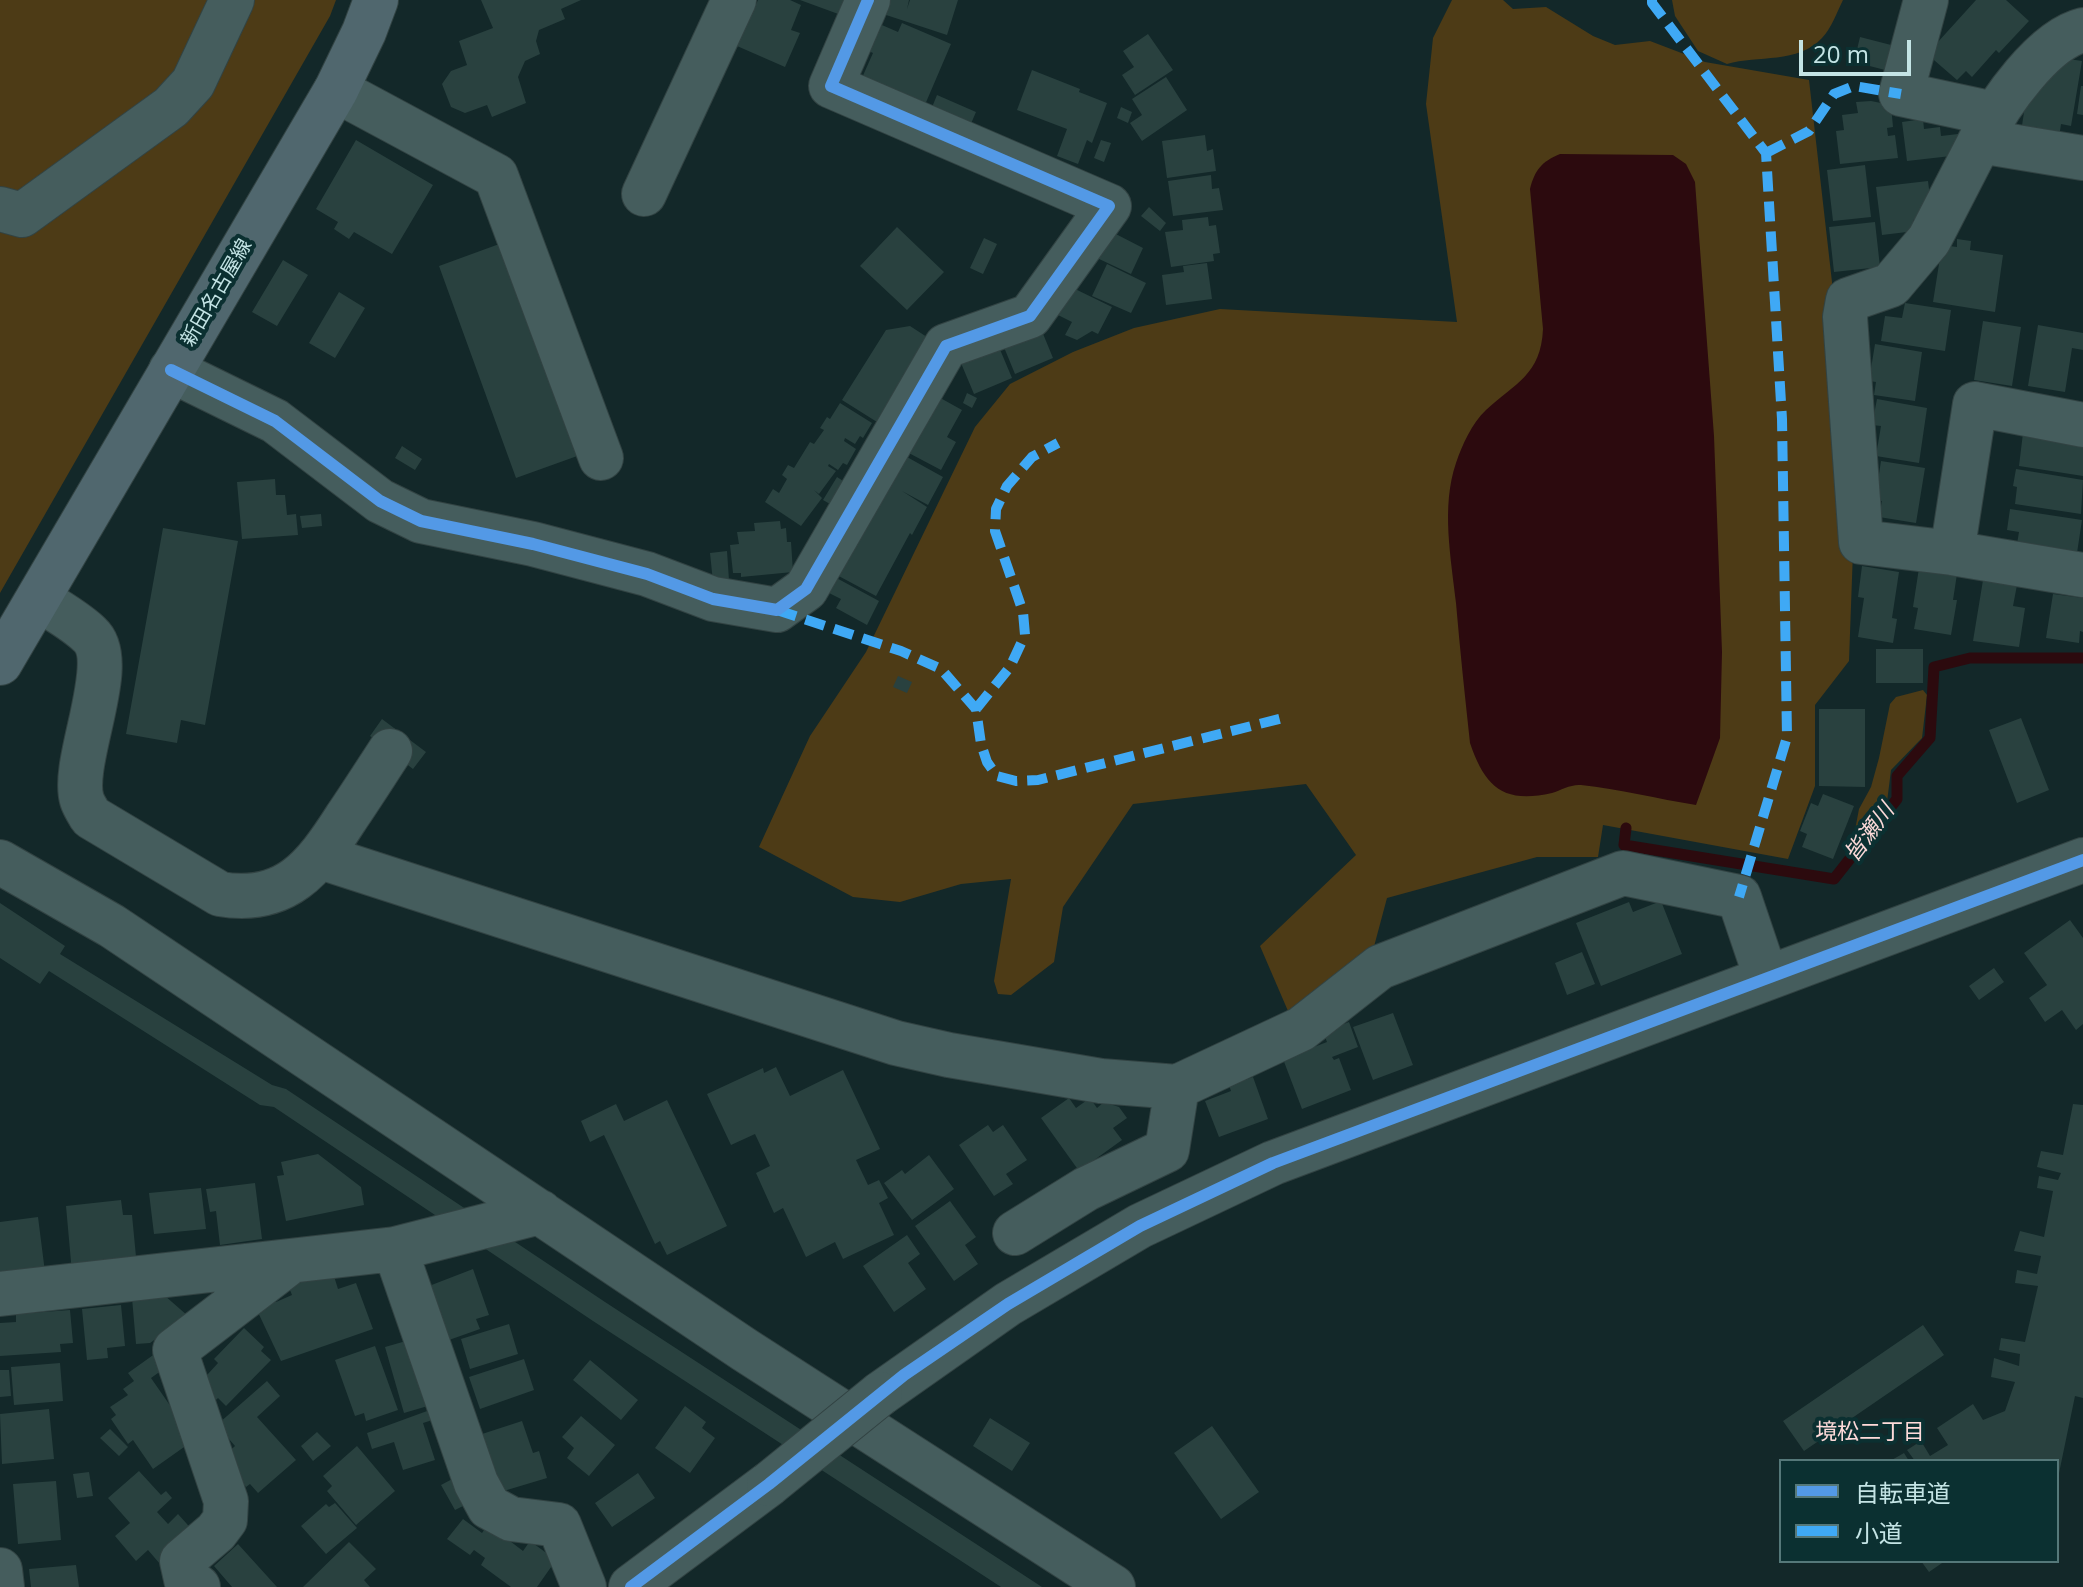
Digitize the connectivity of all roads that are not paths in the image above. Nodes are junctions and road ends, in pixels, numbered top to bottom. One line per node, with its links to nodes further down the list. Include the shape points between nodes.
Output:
1 (232, 0): 11 (street, via 193,83 171,107 22,215)
2 (376, 0): 7 (main road, 新田名古屋線)
3 (734, 0): 10 (street)
4 (868, 0): 12 (street, via 831,86 1109,206 1030,316 946,346 806,589 777,610 713,599 647,574 421,521 380,501 275,421)
5 (1926, 0): 8 (street, via 1901,94)
6 (2083, 30): 8 (street, via 2039,57)
7 (336, 90): 12 (main road, 新田名古屋線); 14 (street, via 496,176)
8 (1987, 127): 9 (street); 15 (street, via 1929,240 1891,285 1848,300 1845,317 1861,542)
9 (2083, 158)
10 (644, 194)
11 (0, 209)
12 (171, 370): 17 (main road, 新田名古屋線)
13 (2083, 425): 15 (street, via 1975,404)
14 (601, 458)
15 (1952, 553): 16 (street)
16 (2083, 575)
17 (39, 599): 18 (main road, 新田名古屋線); 20 (street, via 93,637 99,658 80,780 91,817 220,894 259,895 291,883)
18 (0, 663)
19 (390, 751): 20 (street)
20 (321, 857): 24 (street, via 896,1043 1101,1081)
21 (2083, 860): 23 (street)
22 (0, 862): 25 (street, via 112,926)
23 (1766, 977): 24 (street, via 1739,897 1623,873 1380,967 1301,1029); 34 (street, bridge, via 1273,1163 1140,1226 1008,1304 880,1394)
24 (1177, 1087): 26 (street, via 1167,1150 1086,1189)
25 (540, 1212): 27 (street); 35 (street)
26 (1015, 1233)
27 (395, 1249): 28 (street); 33 (street, via 489,1507 511,1519 559,1525)
28 (292, 1261): 29 (street); 32 (street, via 175,1350 226,1501 225,1520 182,1561 186,1579)
29 (0, 1294)
30 (0, 1570): 31 (street)
31 (2, 1587)
32 (198, 1587)
33 (584, 1587)
34 (631, 1587)
35 (1113, 1587)

